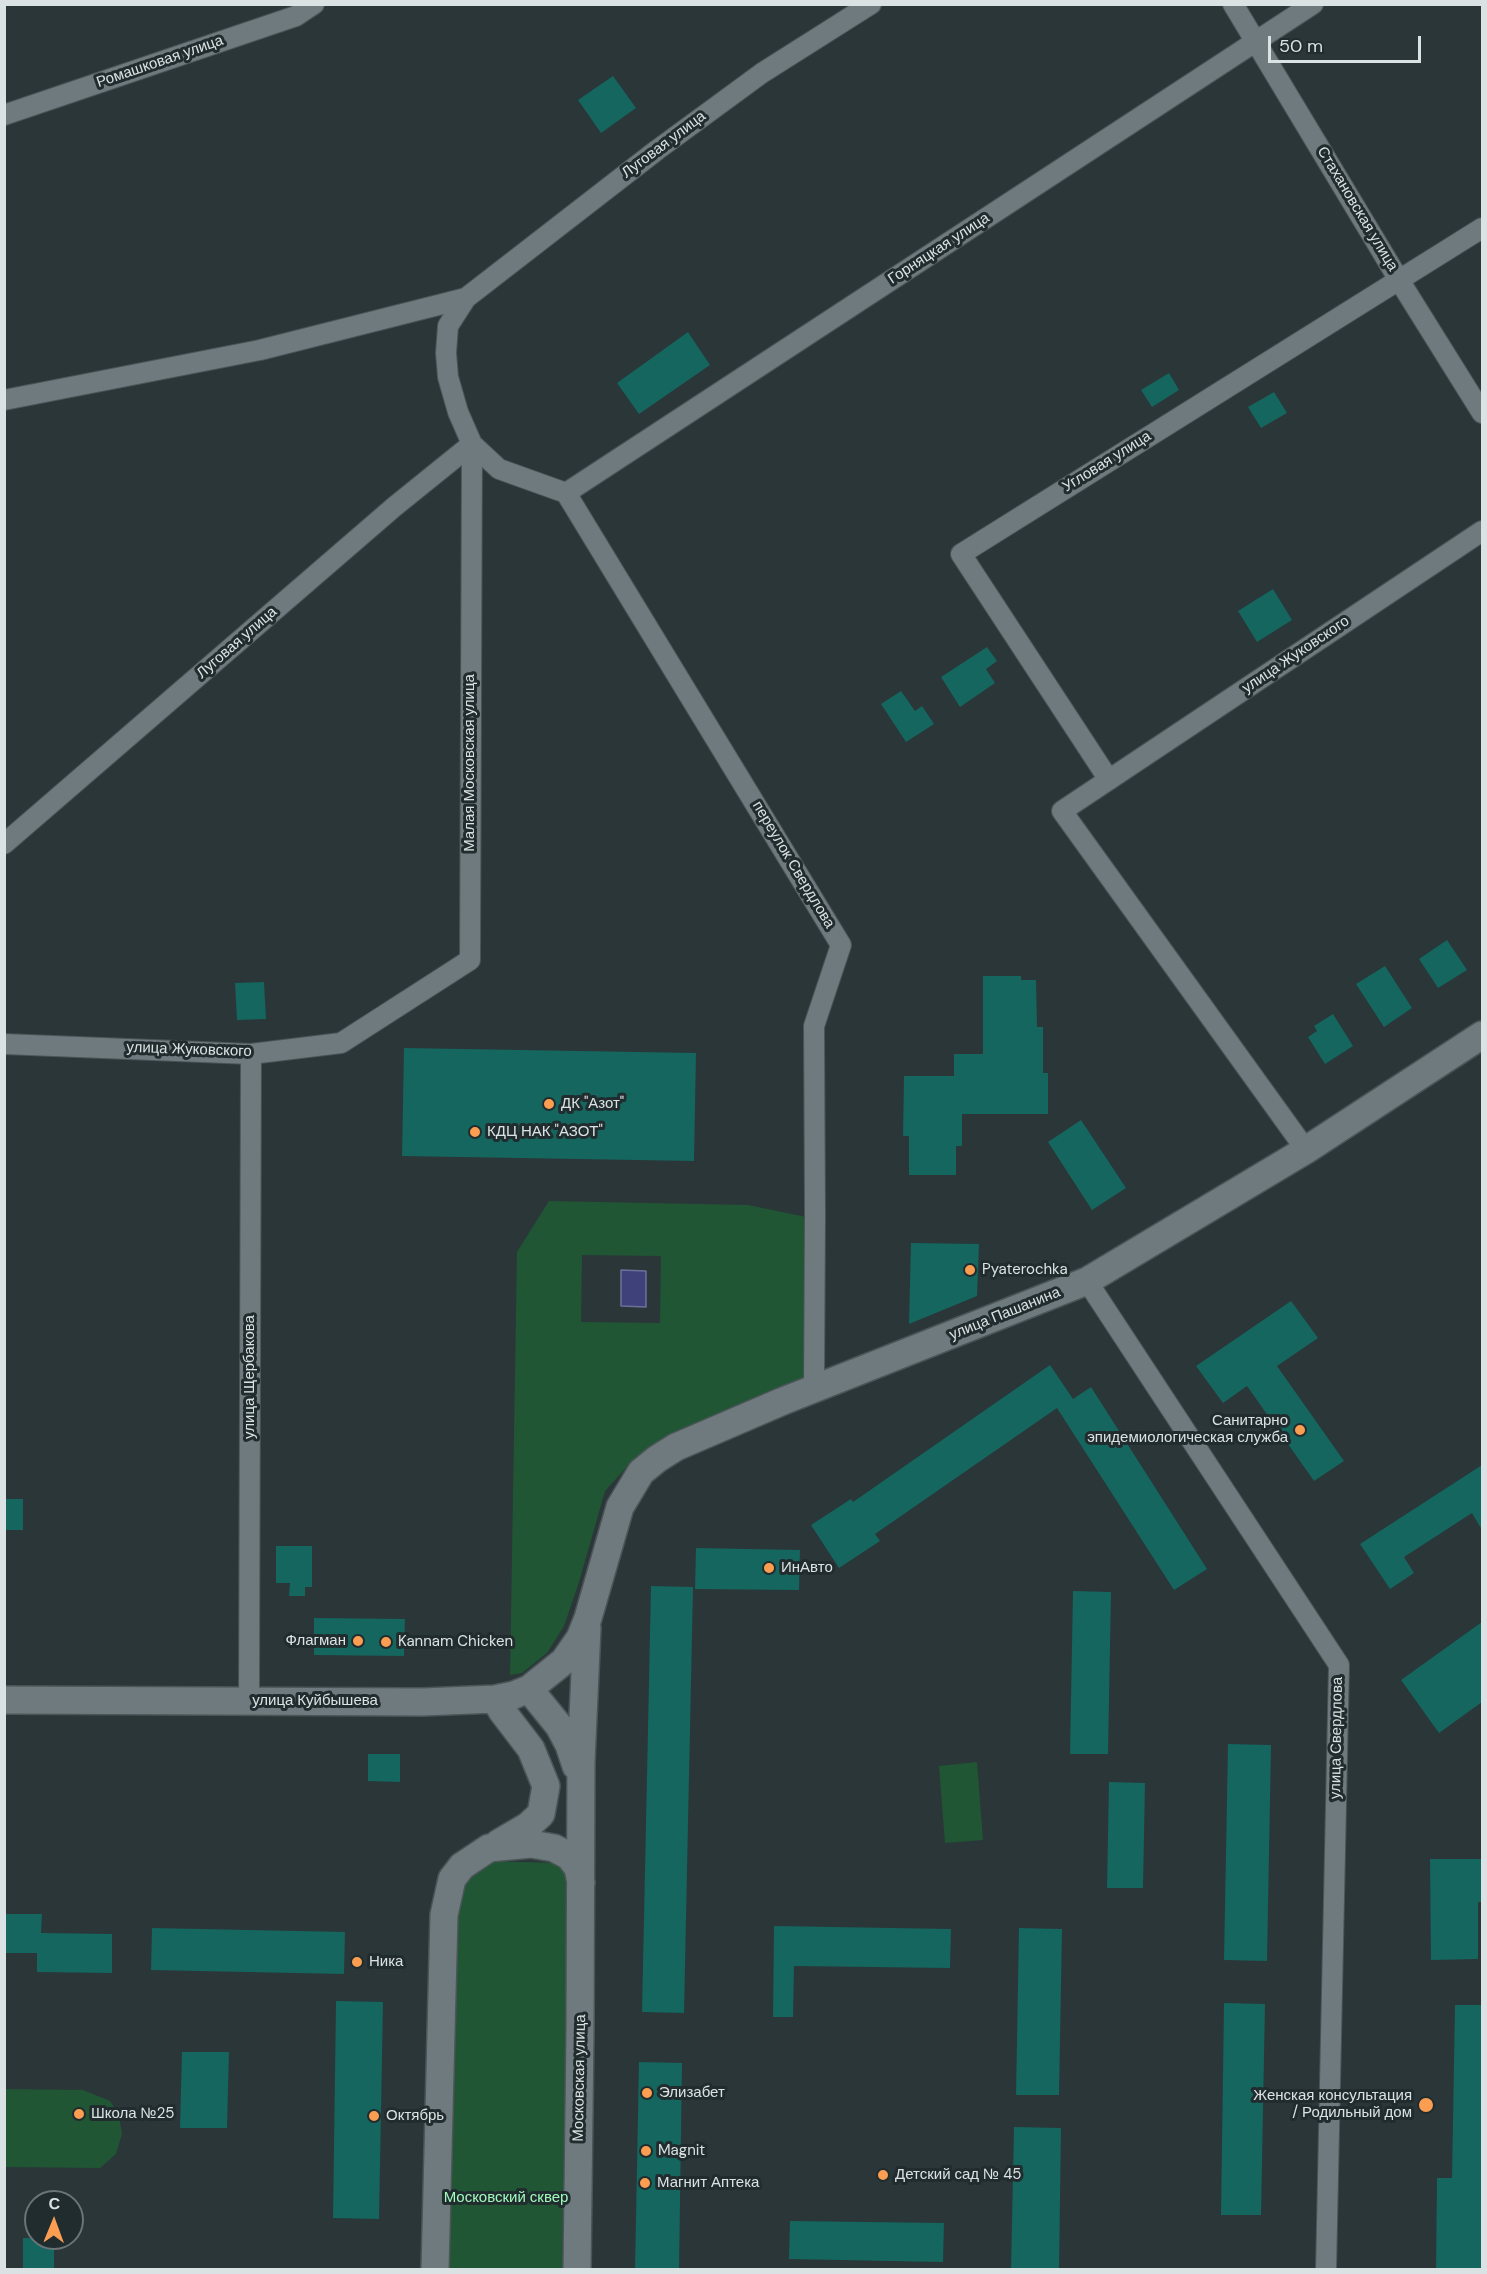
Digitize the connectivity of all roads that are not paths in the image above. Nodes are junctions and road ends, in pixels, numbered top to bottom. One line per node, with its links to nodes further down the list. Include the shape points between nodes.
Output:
1 (314, 4): 6 (street, Ромашковая улица, via 296,16)
2 (871, 4): 9 (street, Луговая улица, via 762,73)
3 (1233, 4): 5 (street, Стахановская улица)
4 (1313, 4): 5 (street, Горняцкая улица)
5 (1256, 41): 8 (street, Стахановская улица); 13 (street, Горняцкая улица)
6 (4, 115)
7 (1482, 228): 8 (street, Угловая улица)
8 (1399, 280): 11 (street, Стахановская улица); 15 (street, Угловая улица, via 961,554)
9 (466, 298): 10 (street, Луговая улица, via 260,350); 12 (street, Луговая улица, via 448,326 446,353 458,412)
10 (4, 400)
11 (1482, 413)
12 (472, 444): 13 (street, Луговая улица, via 499,469); 16 (street, Луговая улица, via 385,514); 17 (street, Малая Московская улица, via 470,960)
13 (566, 493): 23 (street, переулок Свердлова, via 841,945 814,1026)
14 (1482, 531): 15 (street, улица Жуковского)
15 (1109, 780): 21 (street, улица Жуковского, via 1062,811)
16 (4, 844)
17 (368, 1026): 20 (street, улица Жуковского, via 341,1042)
18 (1482, 1035): 21 (main road, улица Пашанина)
19 (4, 1044): 20 (street, улица Жуковского)
20 (250, 1054): 28 (street, улица Щербакова)
21 (1306, 1150): 22 (main road, улица Пашанина)
22 (1087, 1281): 23 (main road, улица Пашанина); 34 (street, улица Свердлова, via 1339,1665)
23 (814, 1390): 24 (main road, улица Пашанина, via 676,1447 642,1472 620,1507)
24 (588, 1618): 25 (main road, улица Куйбышева, via 564,1661); 29 (main road)
25 (529, 1689): 26 (main road, улица Куйбышева); 29 (main road, via 569,1744)
26 (495, 1699): 28 (main road, улица Куйбышева); 30 (main road, via 531,1749 546,1786 541,1814)
27 (4, 1700): 28 (main road, улица Куйбышева)
28 (249, 1701)
29 (581, 1784): 31 (main road, Московская улица)
30 (489, 1848): 31 (main road, via 531,1844 554,1848 569,1856 578,1868); 32 (main road, via 462,1866 452,1879 444,1915)
31 (582, 1887): 33 (main road, Московская улица)
32 (435, 2270)
33 (577, 2270)
34 (1326, 2270)

